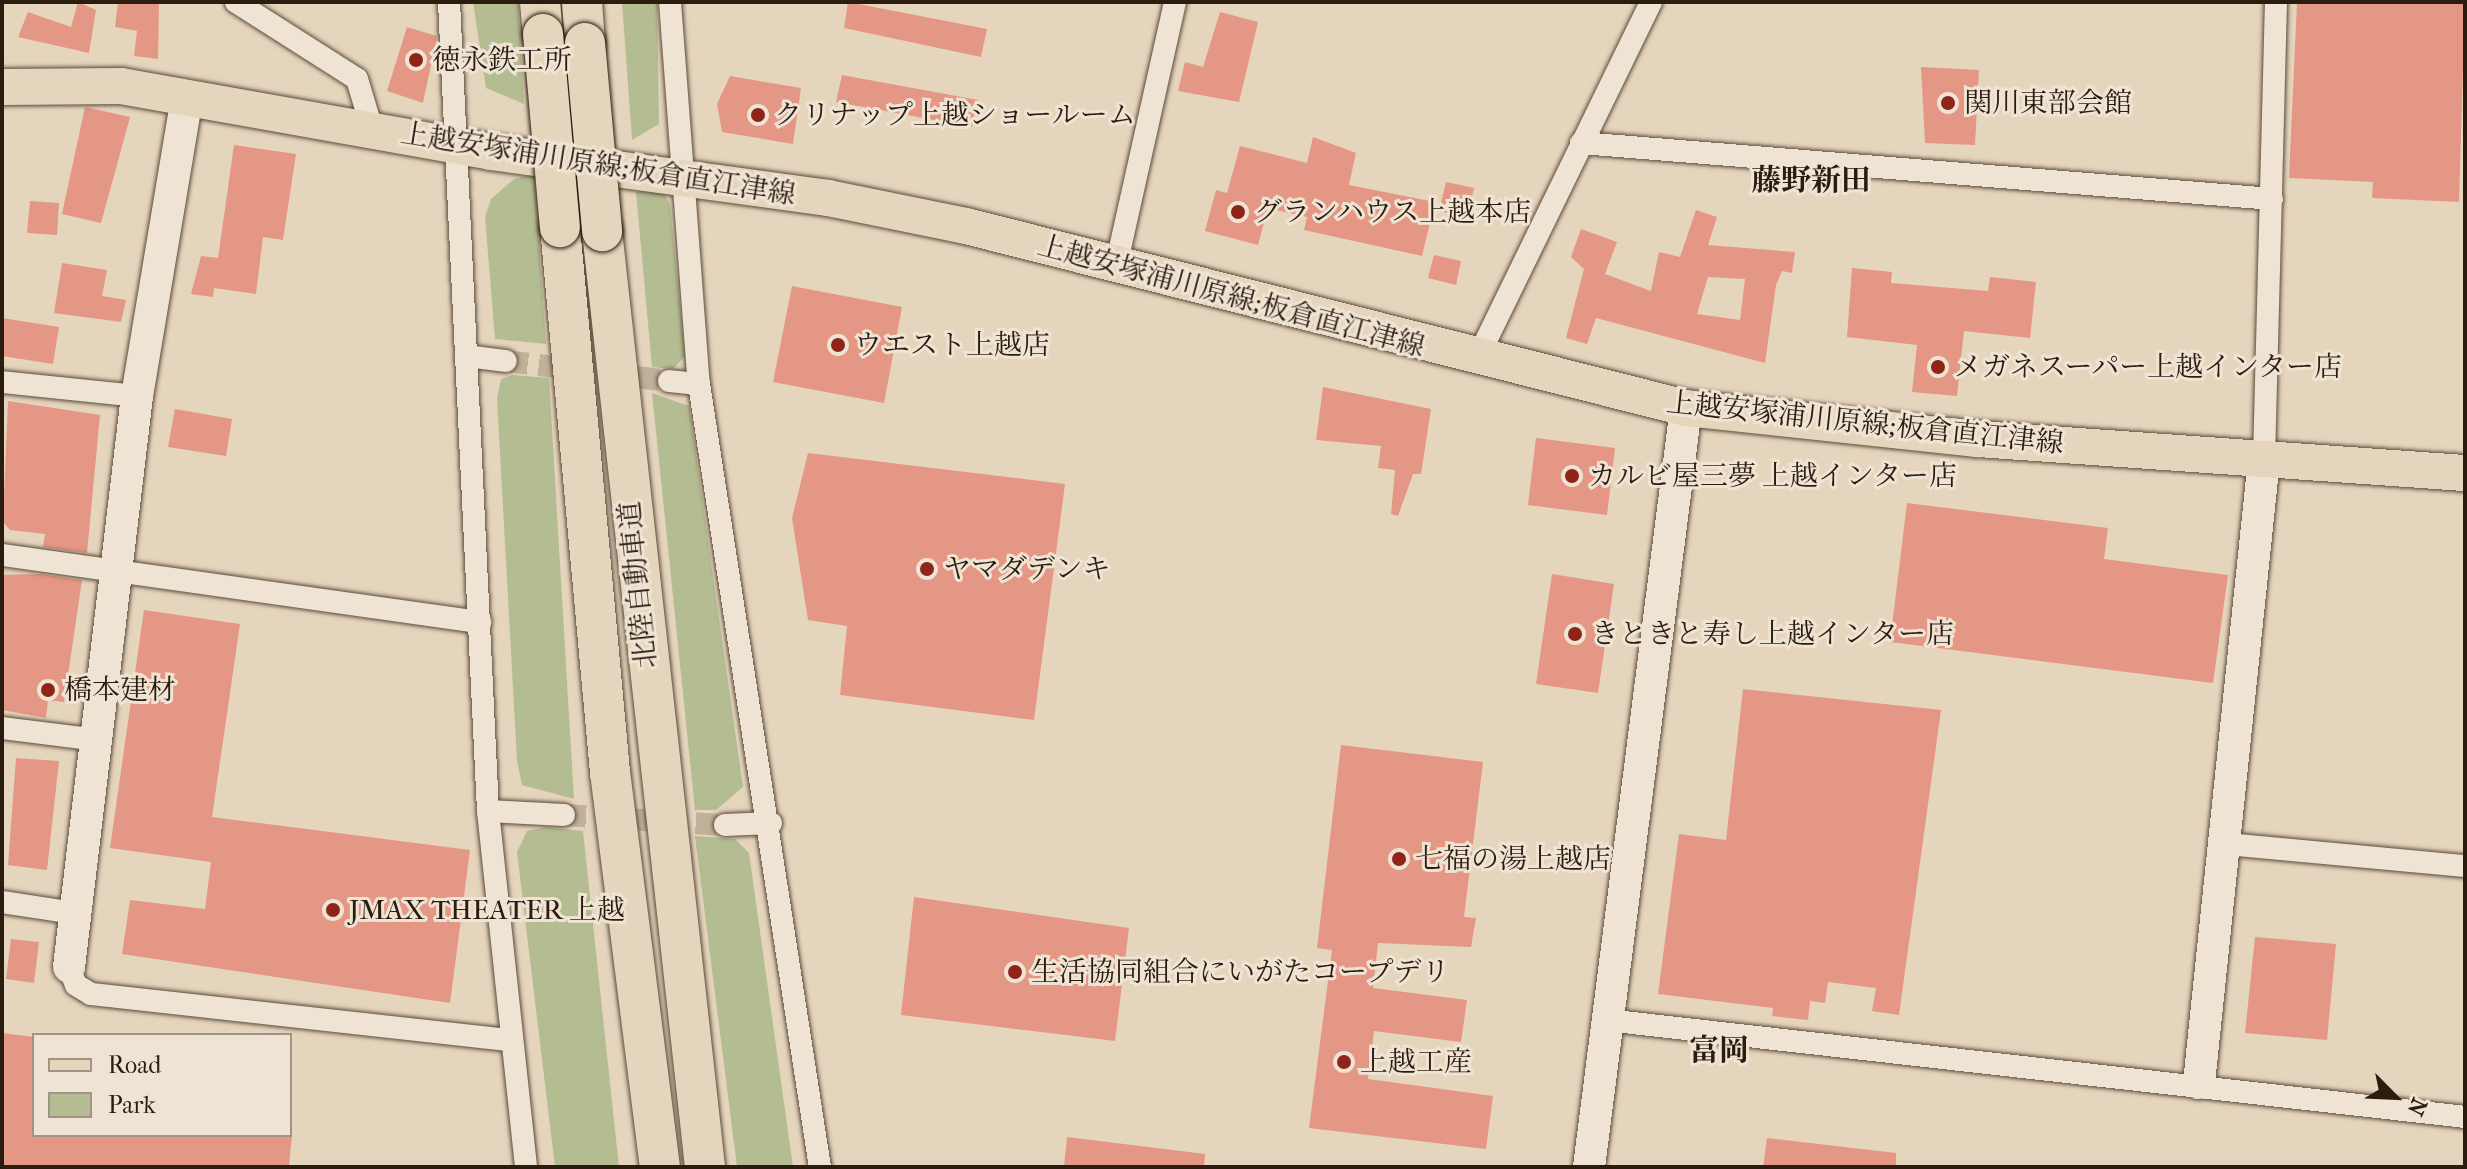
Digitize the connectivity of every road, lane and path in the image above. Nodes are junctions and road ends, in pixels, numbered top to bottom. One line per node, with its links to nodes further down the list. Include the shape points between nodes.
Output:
1 (236, 2): 11 (street, via 357,79)
2 (449, 2): 13 (street)
3 (582, 2): 49 (highway, 北陸自動車道, bridge, via 602,231)
4 (670, 2): 14 (street)
5 (1175, 2): 16 (street)
6 (1651, 2): 12 (street)
7 (2276, 2): 15 (street)
8 (542, 18): 32 (highway, 北陸自動車道, bridge)
9 (2, 87): 10 (main road, 上越安塚浦川原線;板倉直江津線, via 85,83)
10 (187, 97): 11 (main road, 上越安塚浦川原線;板倉直江津線); 23 (street)
11 (372, 129): 13 (main road, 上越安塚浦川原線;板倉直江津線)
12 (1581, 143): 15 (street); 18 (street)
13 (458, 146): 14 (main road, 上越安塚浦川原線;板倉直江津線); 17 (street)
14 (679, 177): 16 (main road, 上越安塚浦川原線;板倉直江津線, via 951,223); 22 (street)
15 (2272, 199): 25 (street)
16 (1116, 266): 18 (main road, 上越安塚浦川原線;板倉直江津線)
17 (466, 356): 19 (street); 29 (street)
18 (1477, 359): 24 (main road, 上越安塚浦川原線;板倉直江津線)
19 (506, 361)
20 (669, 381): 22 (street)
21 (2, 382): 23 (street)
22 (699, 384): 35 (street)
23 (137, 396): 28 (street)
24 (1686, 408): 25 (main road, 上越安塚浦川原線;板倉直江津線); 42 (street)
25 (2264, 459): 26 (main road, 上越安塚浦川原線;板倉直江津線); 37 (street)
26 (2465, 473)
27 (2, 555): 28 (street)
28 (116, 569): 29 (street); 31 (street)
29 (480, 622): 33 (street)
30 (2, 728): 31 (street)
31 (99, 740): 40 (street)
32 (610, 772): 47 (highway); 48 (highway, 北陸自動車道)
33 (488, 811): 34 (street); 43 (street)
34 (564, 815)
35 (771, 823): 36 (street); 50 (street)
36 (725, 825)
37 (2227, 844): 38 (street); 44 (street)
38 (2465, 866)
39 (2, 902): 40 (street)
40 (75, 913): 41 (street)
41 (69, 967): 43 (street, via 76,985 91,994)
42 (1606, 1020): 44 (street); 51 (street)
43 (508, 1040): 46 (street)
44 (2199, 1083): 45 (street)
45 (2465, 1117)
46 (526, 1167)
47 (637, 1167)
48 (660, 1167)
49 (705, 1167)
50 (820, 1167)
51 (1589, 1167)

